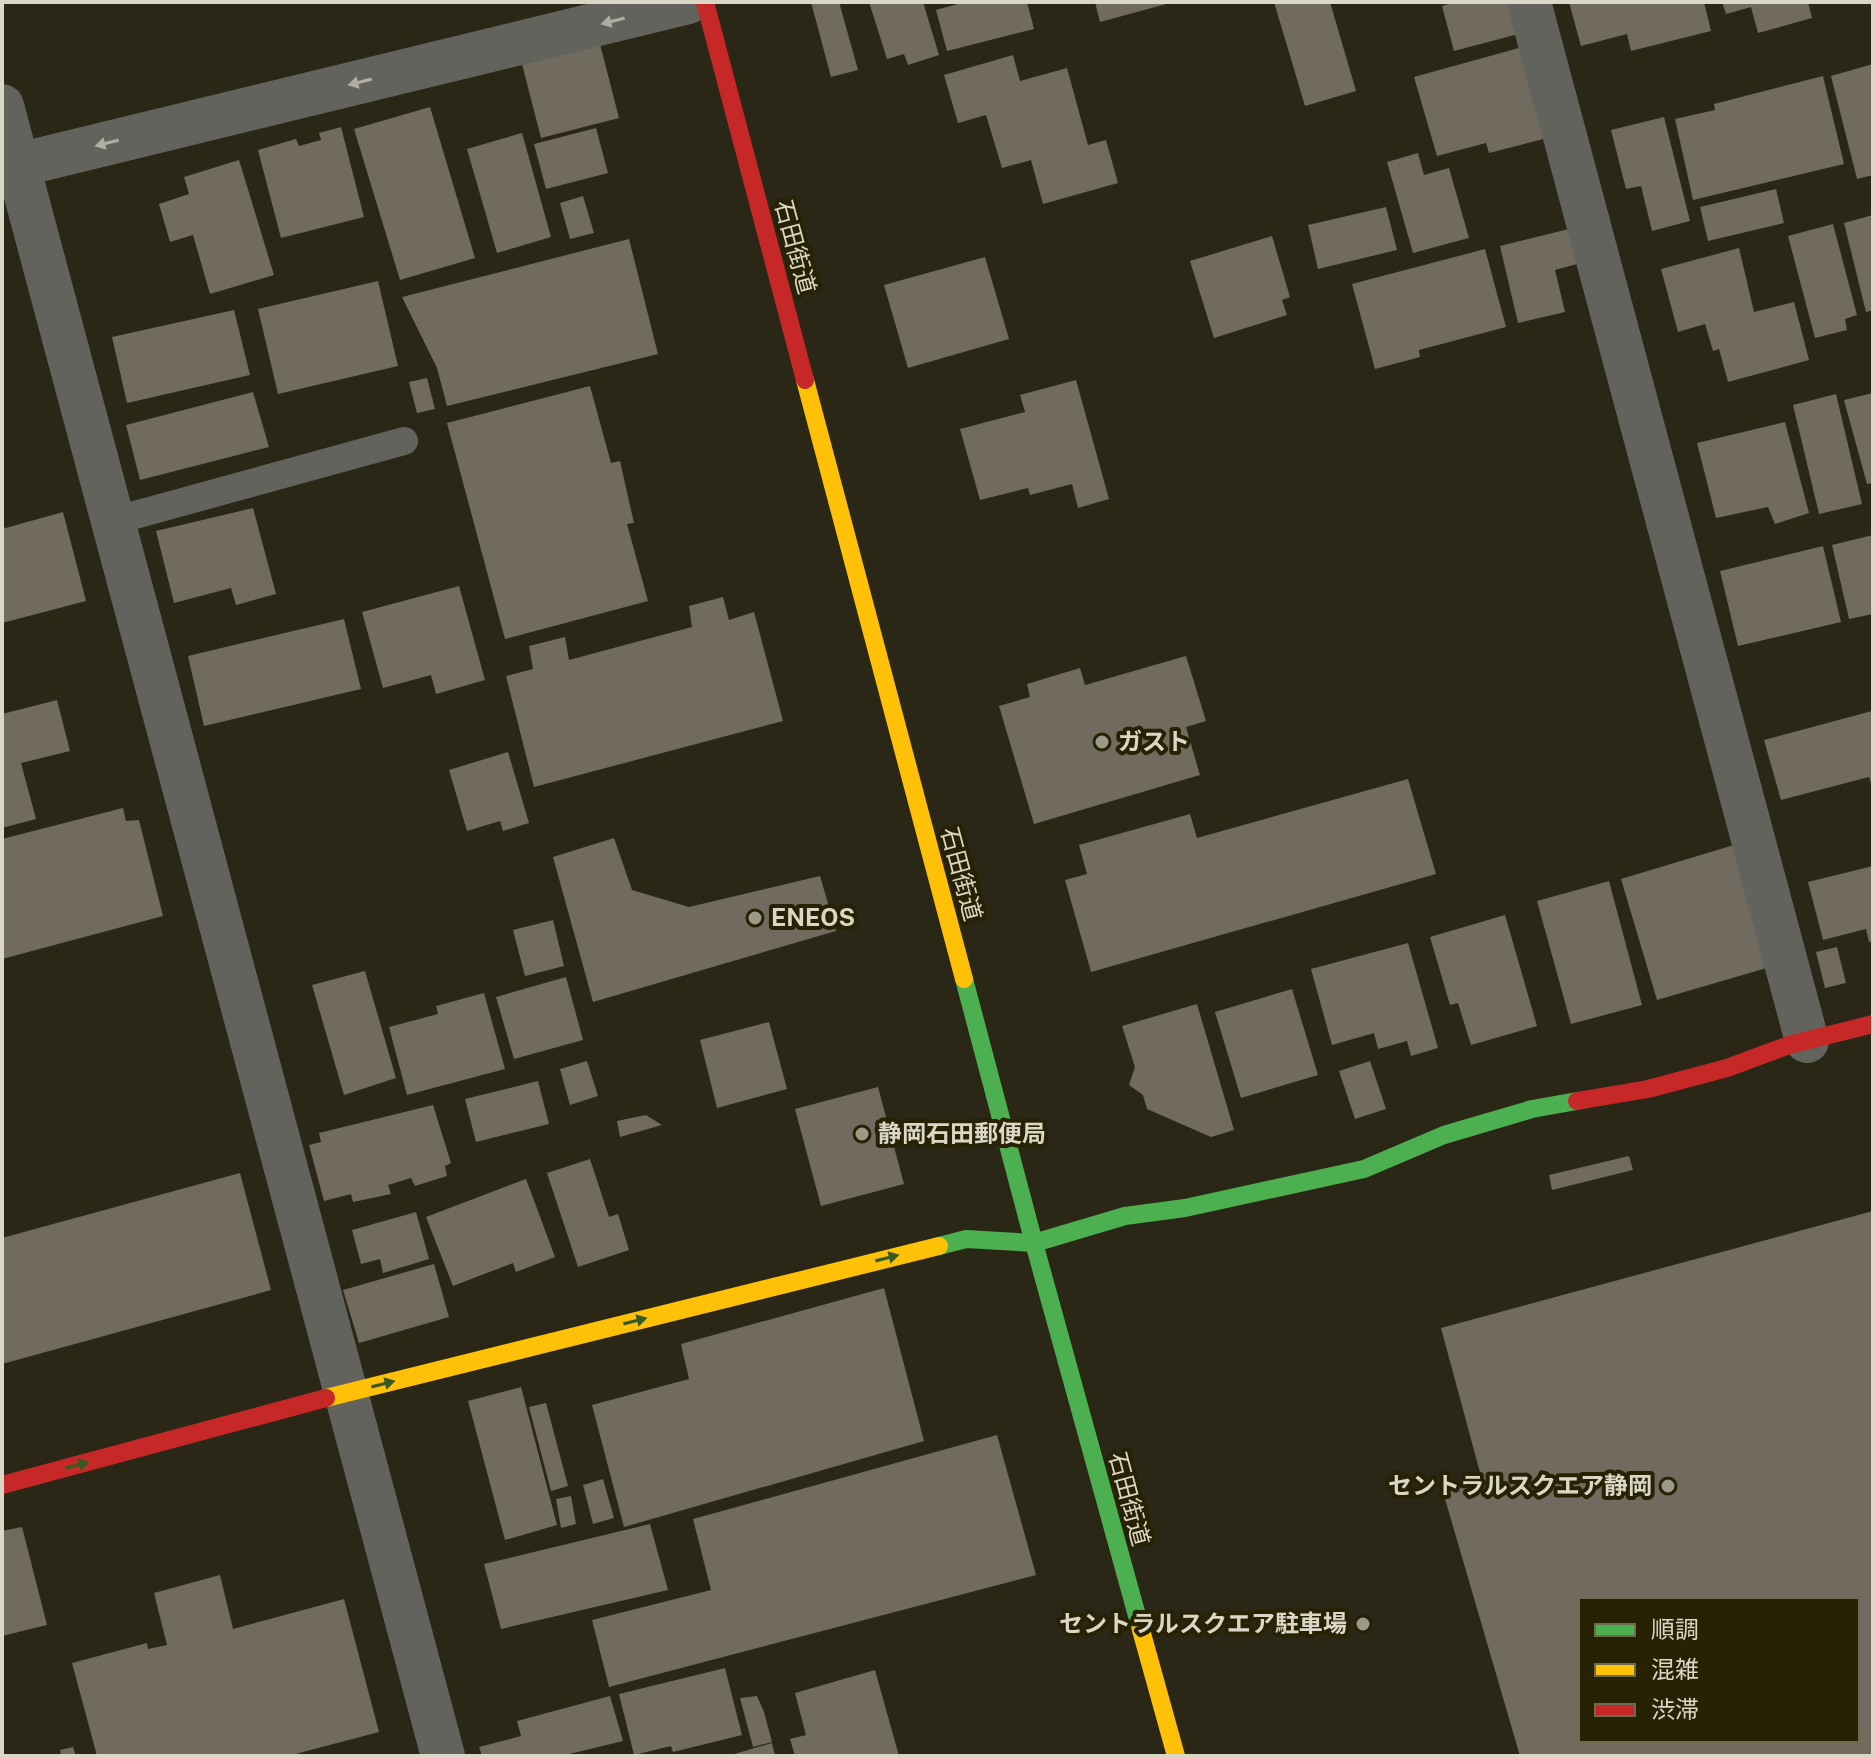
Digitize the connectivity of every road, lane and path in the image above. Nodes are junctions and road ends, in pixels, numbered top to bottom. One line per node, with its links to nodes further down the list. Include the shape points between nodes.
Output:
1 (688, 2): 5 (street, one-way to 5)
2 (705, 2): 10 (street, 石田街道)
3 (1529, 2): 9 (street)
4 (2, 106): 5 (street)
5 (10, 167): 7 (street)
6 (404, 441): 7 (lane)
7 (113, 521): 11 (street)
8 (1873, 1024): 9 (street)
9 (1807, 1041): 10 (street, via 1648,1089 1532,1109 1444,1135 1364,1169 1125,1216)
10 (1034, 1243): 11 (street, one-way to 10, via 966,1239); 14 (street, 石田街道)
11 (346, 1393): 12 (street, one-way to 11); 13 (street)
12 (2, 1485)
13 (443, 1756)
14 (1176, 1756)

